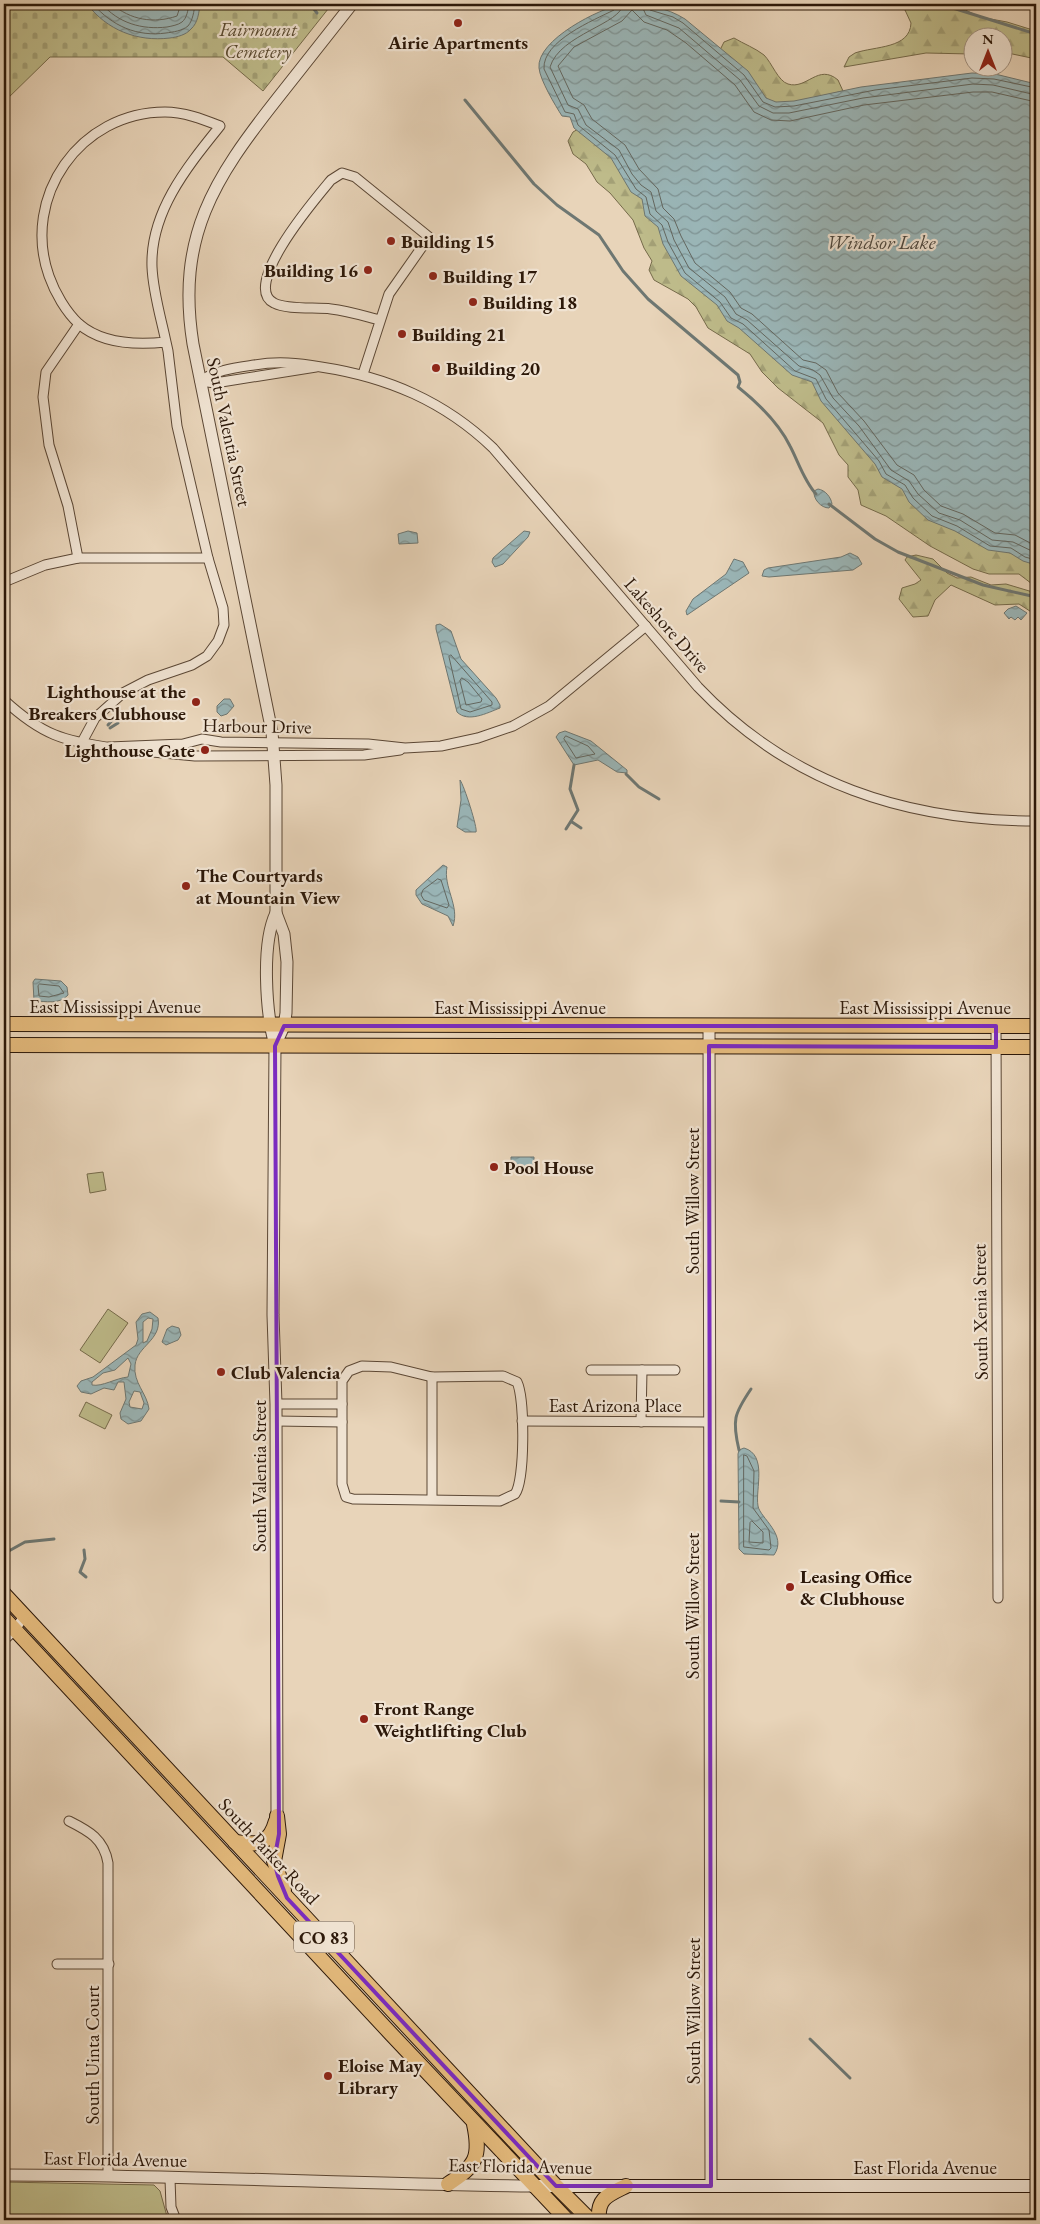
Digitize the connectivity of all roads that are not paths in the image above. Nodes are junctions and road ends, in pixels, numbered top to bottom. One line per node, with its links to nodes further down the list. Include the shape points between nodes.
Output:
1 (352, 4): 6 (street, South Valentia Street, via 235,154 207,204 196,241 189,284 190,323)
2 (380, 320): 2 (street, via 337,310 274,303 268,299 265,288 282,244 331,180 342,173 355,177 429,237 396,280); 5 (street)
3 (79, 324): 4 (street, via 114,340 137,344); 4 (street, via 53,288 43,253 44,211 58,172 80,145 112,124 147,114 186,114 220,126 182,176 155,233 152,274); 7 (street, via 46,372 43,397 49,446 68,506)
4 (166, 342): 8 (street, via 175,417)
5 (363, 374): 6 (street, Lakeshore Drive, via 320,367 215,383); 10 (street, Lakeshore Drive, via 400,386 430,401 483,439)
6 (200, 381): 14 (street, South Valentia Street, via 267,700)
7 (78, 558): 8 (street); 9 (street, via 46,565)
8 (208, 558): 12 (street, via 224,608 224,625 215,646 197,663 148,680 123,693 95,718)
9 (4, 582)
10 (646, 626): 14 (street, Harbour Drive, via 561,698 501,731 441,746 364,755); 15 (street, Lakeshore Drive, via 698,687 728,716 788,759 831,781 872,798 918,811 971,819)
11 (4, 700): 12 (street, Harbour Drive, via 41,728)
12 (81, 744): 13 (street, Harbour Drive)
13 (109, 747): 14 (street, Harbour Drive, via 194,756); 14 (street, Harbour Drive, via 183,744 202,739)
14 (274, 749): 16 (street, South Valentia Street)
15 (1036, 821)
16 (276, 913): 19 (street, South Valentia Street, via 268,942); 20 (street, South Valentia Street, via 286,946 287,1009)
17 (4, 1024): 19 (main road, East Mississippi Avenue)
18 (709, 1025): 20 (main road, East Mississippi Avenue); 21 (main road, East Mississippi Avenue); 25 (street, South Willow Street)
19 (269, 1026): 20 (main road, East Mississippi Avenue); 24 (street, South Valentia Street)
20 (284, 1026): 24 (street, South Valentia Street)
21 (996, 1026): 22 (main road, East Mississippi Avenue); 26 (street, South Xenia Street)
22 (1036, 1026)
23 (4, 1045): 24 (main road, East Mississippi Avenue)
24 (274, 1046): 25 (main road, East Mississippi Avenue); 32 (street, South Valentia Street)
25 (709, 1046): 26 (main road, East Mississippi Avenue); 38 (street, South Willow Street)
26 (996, 1047): 27 (main road, East Mississippi Avenue); 41 (street, South Xenia Street)
27 (1036, 1047)
28 (592, 1370): 29 (street)
29 (642, 1370): 30 (street); 37 (street)
30 (675, 1370)
31 (432, 1377): 33 (street, via 391,1367 362,1366 349,1370 342,1380); 36 (street, via 503,1376 517,1382 522,1395); 39 (street)
32 (276, 1404): 33 (street); 34 (street, South Valentia Street)
33 (342, 1404): 35 (street)
34 (276, 1421): 35 (street); 45 (street, South Valentia Street)
35 (342, 1422): 39 (street, via 342,1484 346,1497)
36 (522, 1422): 37 (street, East Arizona Place); 39 (street, via 521,1481 515,1494 500,1501)
37 (641, 1422): 38 (street, East Arizona Place)
38 (709, 1422): 62 (street, South Willow Street)
39 (432, 1499)
40 (4, 1594): 42 (main road, South Parker Road / CO 83)
41 (998, 1598)
42 (24, 1616): 43 (street); 48 (main road, South Parker Road / CO 83)
43 (8, 1624): 44 (street); 50 (main road, South Parker Road / CO 83)
44 (4, 1640)
45 (278, 1816): 47 (main road); 48 (main road, via 272,1833 264,1841 256,1844)
46 (69, 1821): 53 (street, South Uinta Court, via 95,1836 106,1853)
47 (279, 1838): 49 (main road); 51 (main road, via 274,1861)
48 (235, 1842): 49 (main road, South Parker Road / CO 83)
49 (256, 1864): 50 (main road); 51 (main road, South Parker Road / CO 83)
50 (238, 1869): 54 (main road, South Parker Road / CO 83)
51 (287, 1898): 60 (main road, South Parker Road / CO 83)
52 (57, 1964): 53 (street, South Uinta Court)
53 (109, 1964): 56 (street, South Uinta Court)
54 (474, 2123): 58 (main road, via 478,2144 476,2159); 59 (main road, South Parker Road / CO 83)
55 (4, 2175): 56 (street, East Florida Avenue)
56 (108, 2176): 57 (street, East Florida Avenue)
57 (170, 2179): 58 (street, East Florida Avenue); 64 (street)
58 (448, 2184): 59 (street, East Florida Avenue)
59 (533, 2186): 60 (main road, East Florida Avenue); 65 (main road, South Parker Road / CO 83)
60 (556, 2186): 61 (main road, East Florida Avenue); 66 (main road, South Parker Road / CO 83)
61 (626, 2186): 62 (main road, East Florida Avenue); 67 (main road, via 601,2201)
62 (711, 2186): 63 (main road, East Florida Avenue)
63 (1036, 2186)
64 (176, 2220)
65 (567, 2220)
66 (590, 2220)
67 (599, 2220)

